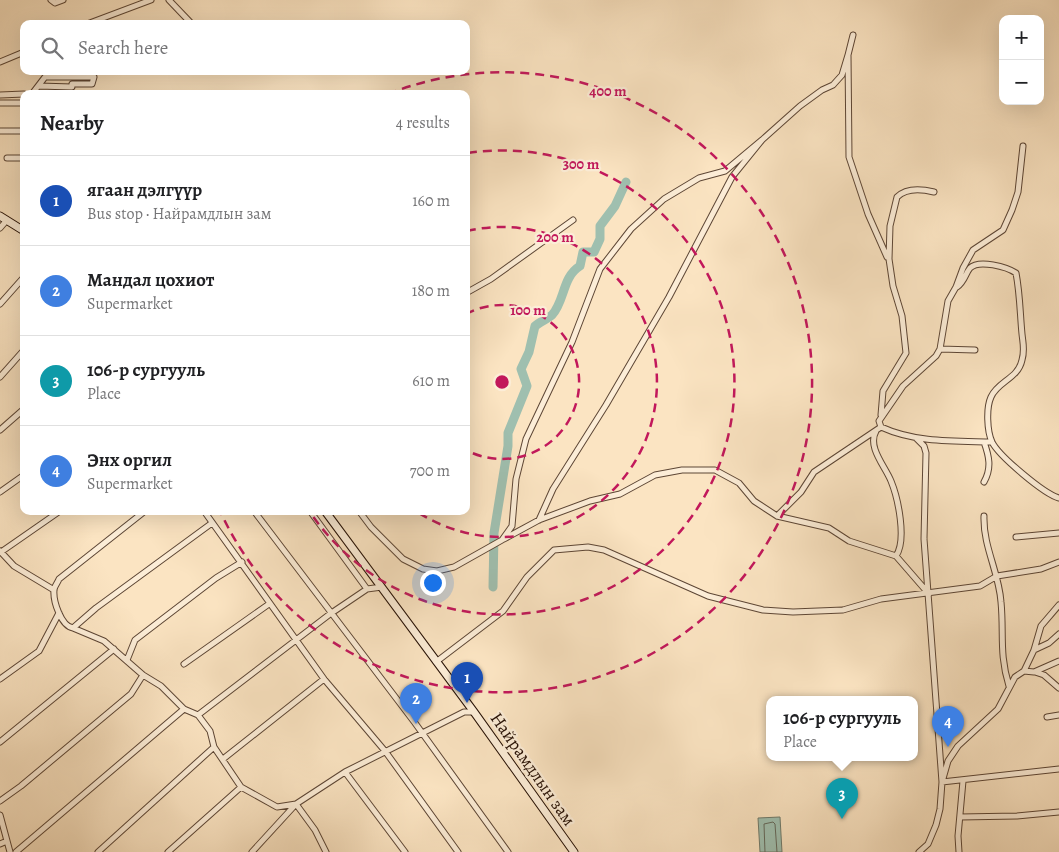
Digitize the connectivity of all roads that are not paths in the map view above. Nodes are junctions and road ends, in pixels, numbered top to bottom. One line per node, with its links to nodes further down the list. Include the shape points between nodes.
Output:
1 (51, 0): 2 (street, via 55,3)
2 (64, 0)
3 (151, 0): 5 (street)
4 (169, 0): 6 (street)
5 (98, 20)
6 (188, 20)
7 (853, 35): 9 (street)
8 (20, 54): 10 (street)
9 (848, 55): 22 (street, via 842,74 833,85 800,106); 31 (street, via 849,157 868,214)
10 (0, 62)
11 (73, 77): 12 (street, via 46,77); 13 (street); 13 (street, via 94,77 94,80 92,84)
12 (39, 86): 13 (street); 14 (street)
13 (72, 86): 15 (street)
14 (36, 90)
15 (72, 90)
16 (20, 94): 17 (street)
17 (0, 95)
18 (0, 103): 19 (street)
19 (20, 103)
20 (0, 131): 21 (street)
21 (20, 131)
22 (762, 140): 60 (street, via 732,177 669,297 553,489); 64 (street, via 725,171 699,178 664,199 631,229 600,269 572,342 526,439 516,479 512,526)
23 (1023, 146): 33 (street, via 1018,192 1003,230 973,250)
24 (7, 158): 25 (street)
25 (20, 158)
26 (934, 192): 31 (street, via 911,190 897,197 890,226)
27 (3, 218): 29 (street); 30 (main road)
28 (573, 220): 34 (street)
29 (0, 228)
30 (20, 229)
31 (889, 259): 41 (street, via 902,316 906,353 882,396)
32 (20, 282): 35 (street)
33 (956, 287): 36 (street, via 948,301); 46 (street, via 965,281 970,268 978,264 1009,268 1016,273 1025,348 1017,372 996,388 990,398)
34 (470, 291)
35 (0, 304)
36 (940, 350): 37 (street); 41 (street, via 903,386)
37 (975, 350)
38 (20, 354): 39 (street)
39 (0, 377)
40 (20, 412): 43 (street)
41 (881, 416): 42 (street)
42 (878, 428): 44 (street); 58 (street, via 814,472 801,492); 66 (street, via 873,440 892,482 900,518 901,548)
43 (0, 430)
44 (916, 438): 45 (street); 73 (street, via 926,453 924,538)
45 (984, 442): 46 (street); 48 (street, via 989,456)
46 (992, 442): 50 (street, via 1030,480)
47 (20, 478): 49 (street)
48 (984, 482)
49 (0, 492)
50 (1059, 498)
51 (54, 515): 65 (street)
52 (140, 515): 72 (street, via 60,579)
53 (207, 515): 61 (street)
54 (257, 515): 77 (street)
55 (313, 515): 71 (street)
56 (328, 515): 70 (main road, Найрамдлын зам)
57 (362, 515): 64 (street, via 403,559 423,569 454,568)
58 (777, 516): 60 (street, via 754,501 739,483 715,470 694,469 655,475 620,494 590,500); 66 (street, via 829,528 849,542)
59 (984, 516): 69 (street, via 986,546)
60 (539, 520): 64 (street)
61 (212, 523): 67 (street); 78 (street)
62 (1059, 533): 63 (street)
63 (1016, 537)
64 (502, 540)
65 (0, 552): 72 (street, via 14,566)
66 (896, 556): 73 (street)
67 (242, 562): 74 (street); 83 (street, via 135,640)
68 (1059, 562): 69 (street, via 1041,569)
69 (997, 576): 73 (street, via 980,586); 92 (street, via 1002,657)
70 (382, 587): 71 (street); 85 (main road, Найрамдлын зам)
71 (368, 589): 77 (street)
72 (54, 590): 76 (street)
73 (929, 594): 85 (street, via 881,599 842,610 763,610 708,596 604,550 588,547 561,549 554,550 537,566 502,611); 107 (street)
74 (269, 604): 80 (street); 86 (street)
75 (1059, 605): 82 (street, via 1041,626)
76 (59, 613): 78 (street, via 63,622); 90 (street, via 39,651)
77 (330, 614): 80 (street); 99 (street)
78 (72, 628): 81 (street, via 104,641)
79 (1059, 634): 82 (street)
80 (296, 641): 91 (street); 96 (street)
81 (114, 649): 83 (street); 100 (street)
82 (1034, 650): 87 (street)
83 (127, 660): 89 (street)
84 (1059, 660): 88 (street)
85 (436, 662): 95 (main road, Найрамдлын зам)
86 (184, 664)
87 (1024, 671): 88 (street); 92 (street)
88 (1034, 672): 93 (street, via 1044,675)
89 (144, 675): 94 (street, via 161,686); 109 (street, via 131,694)
90 (0, 679)
91 (324, 679): 102 (street); 103 (street)
92 (1009, 686): 107 (street, via 998,709 958,746 948,761)
93 (1059, 688)
94 (184, 709): 96 (street); 117 (street)
95 (474, 712): 99 (street, via 464,712); 125 (main road, Найрамдлын зам)
96 (198, 715): 101 (street, via 210,731)
97 (1059, 716): 98 (street)
98 (1047, 717)
99 (421, 732): 102 (street); 124 (street)
100 (0, 742)
101 (214, 747): 103 (street); 118 (street)
102 (385, 751): 105 (street); 123 (street)
103 (223, 759): 108 (street)
104 (1059, 769): 106 (street)
105 (345, 772): 110 (street); 122 (street)
106 (963, 781): 107 (street); 113 (street)
107 (942, 782): 126 (street, via 936,825 928,844)
108 (241, 787): 110 (street, via 277,807); 119 (street)
109 (0, 801)
110 (296, 804): 120 (street); 121 (street, via 316,830)
111 (1059, 812): 113 (street)
112 (0, 814): 114 (street)
113 (960, 817): 127 (street)
114 (7, 841): 115 (street); 116 (street)
115 (0, 844)
116 (10, 852)
117 (16, 852)
118 (98, 852)
119 (168, 852)
120 (252, 852)
121 (326, 852)
122 (405, 852)
123 (458, 852)
124 (508, 852)
125 (574, 852)
126 (919, 852)
127 (960, 852)

